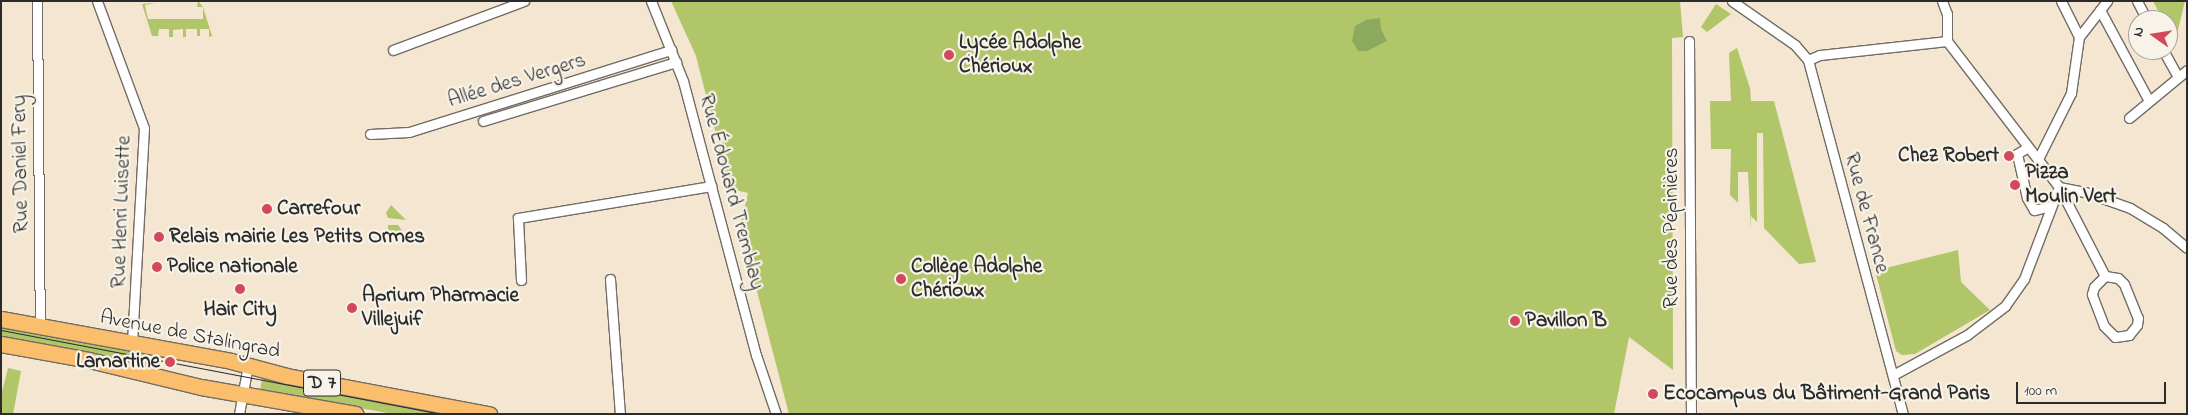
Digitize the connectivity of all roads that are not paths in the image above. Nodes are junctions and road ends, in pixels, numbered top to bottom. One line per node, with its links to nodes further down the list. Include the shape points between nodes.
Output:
1 (37, 1): 34 (street, Rue Daniel Fery)
2 (97, 1): 35 (street, Rue Henri Luisette, via 144,128)
3 (524, 1): 13 (street)
4 (651, 1): 14 (street, Rue Édouard Tremblay)
5 (1732, 1): 15 (street, via 1795,45)
6 (1942, 1): 12 (street, via 1947,14)
7 (2061, 1): 10 (street)
8 (2107, 1): 9 (street)
9 (2100, 10): 10 (street); 20 (street)
10 (2079, 37): 25 (street, via 2071,93)
11 (1689, 41): 48 (street, Rue des Pépinières)
12 (1947, 41): 15 (street, via 1820,55); 24 (street)
13 (393, 50)
14 (671, 50): 17 (street, Rue Édouard Tremblay); 23 (street, Allée des Vergers, via 409,132)
15 (1808, 60): 38 (street, Rue de France)
16 (2169, 60): 19 (street)
17 (676, 62): 22 (street); 26 (street, Rue Édouard Tremblay)
18 (2187, 70): 19 (street)
19 (2178, 77): 20 (street)
20 (2149, 101): 21 (street)
21 (2128, 118)
22 (483, 121)
23 (370, 134)
24 (2028, 147): 25 (street); 28 (street, via 2017,154 2027,198 2034,210)
25 (2038, 159): 27 (street)
26 (711, 186): 32 (street, via 518,218); 40 (street, Rue Édouard Tremblay)
27 (2059, 187): 28 (street); 29 (street, via 2085,192 2130,208 2163,228); 30 (street)
28 (2051, 206): 38 (street, via 2024,279 2005,306 1967,335)
29 (2187, 248)
30 (2105, 276): 30 (street, via 2092,294 2104,326 2115,337 2129,335 2138,318 2128,292 2118,278)
31 (610, 279): 45 (street)
32 (522, 280)
33 (1, 319): 34 (main road, Avenue de Stalingrad / D 7)
34 (40, 327): 35 (main road, Avenue de Stalingrad / D 7)
35 (132, 342): 37 (main road, Avenue de Stalingrad / D 7)
36 (1, 344): 39 (main road, Avenue de Stalingrad / D 7)
37 (248, 365): 39 (street); 44 (main road, Avenue de Stalingrad / D 7, via 287,376)
38 (1892, 375): 49 (street, Rue de France)
39 (243, 394): 41 (main road, Avenue de Stalingrad / D 7); 42 (street)
40 (770, 395): 46 (street, Rue Édouard Tremblay); 47 (street, Rue Édouard Tremblay)
41 (321, 410): 43 (main road, Avenue de Stalingrad / D 7)
42 (239, 414)
43 (356, 414)
44 (489, 414)
45 (620, 414)
46 (772, 414)
47 (776, 414)
48 (1691, 414)
49 (1903, 414)

